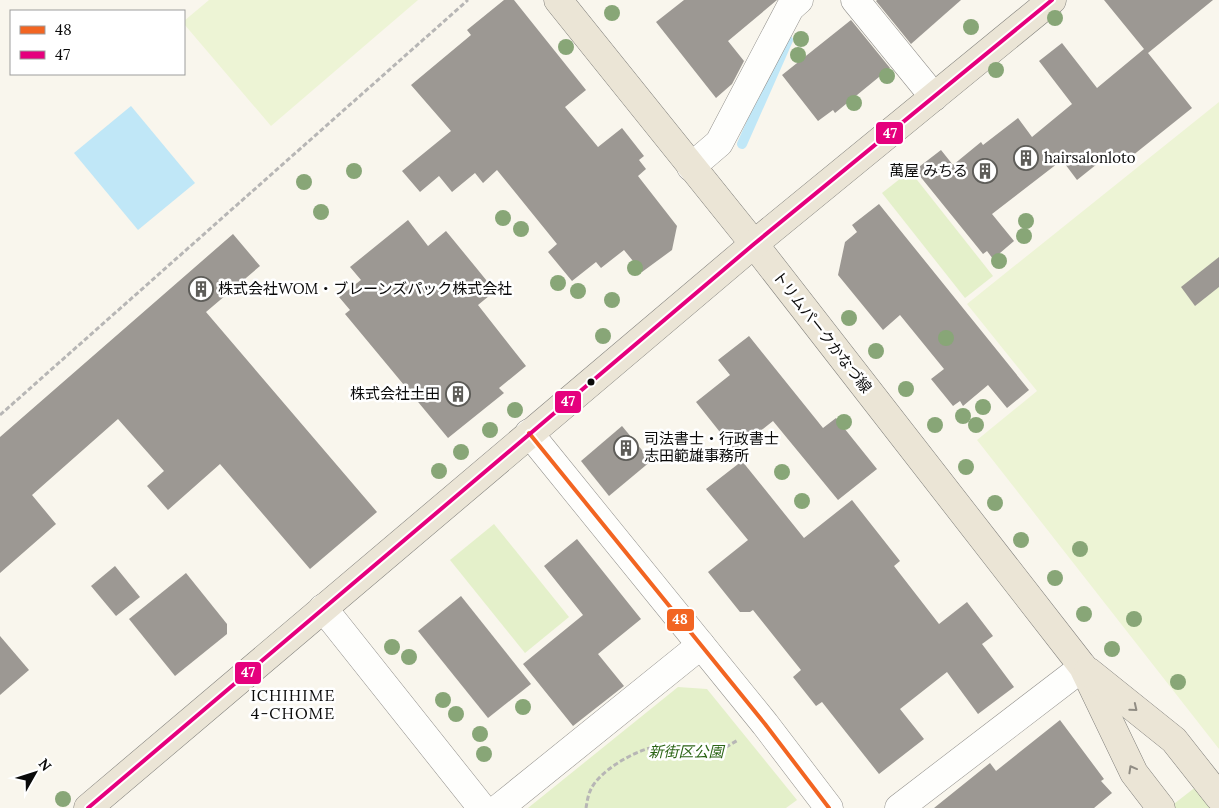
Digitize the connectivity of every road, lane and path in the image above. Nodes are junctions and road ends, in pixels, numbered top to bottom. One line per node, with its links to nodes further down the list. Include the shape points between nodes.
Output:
1 (468, 0): 9 (path)
2 (558, 0): 7 (main road, トリムパークかなづ線)
3 (799, 0): 7 (street, via 790,8 719,143)
4 (855, 0): 6 (street)
5 (1052, 0): 6 (main road)
6 (934, 97): 8 (main road)
7 (691, 167): 8 (main road, トリムパークかなづ線)
8 (754, 244): 10 (main road); 13 (main road, トリムパークかなづ線)
9 (0, 415)
10 (528, 433): 11 (main road); 12 (street)
11 (323, 608): 16 (main road); 17 (street)
12 (700, 645): 14 (street); 18 (street)
13 (1083, 667): 15 (main road, トリムパークかなづ線, one-way to 15, via 1174,740); 21 (street); 22 (main road, トリムパークかなづ線, one-way to 13, via 1134,773)
14 (765, 724): 19 (path, via 711,756 685,748 651,748 628,757 612,766 591,788); 20 (street)
15 (1219, 797)
16 (88, 808)
17 (482, 808)
18 (499, 808)
19 (586, 808)
20 (830, 808)
21 (899, 808)
22 (1161, 808)

